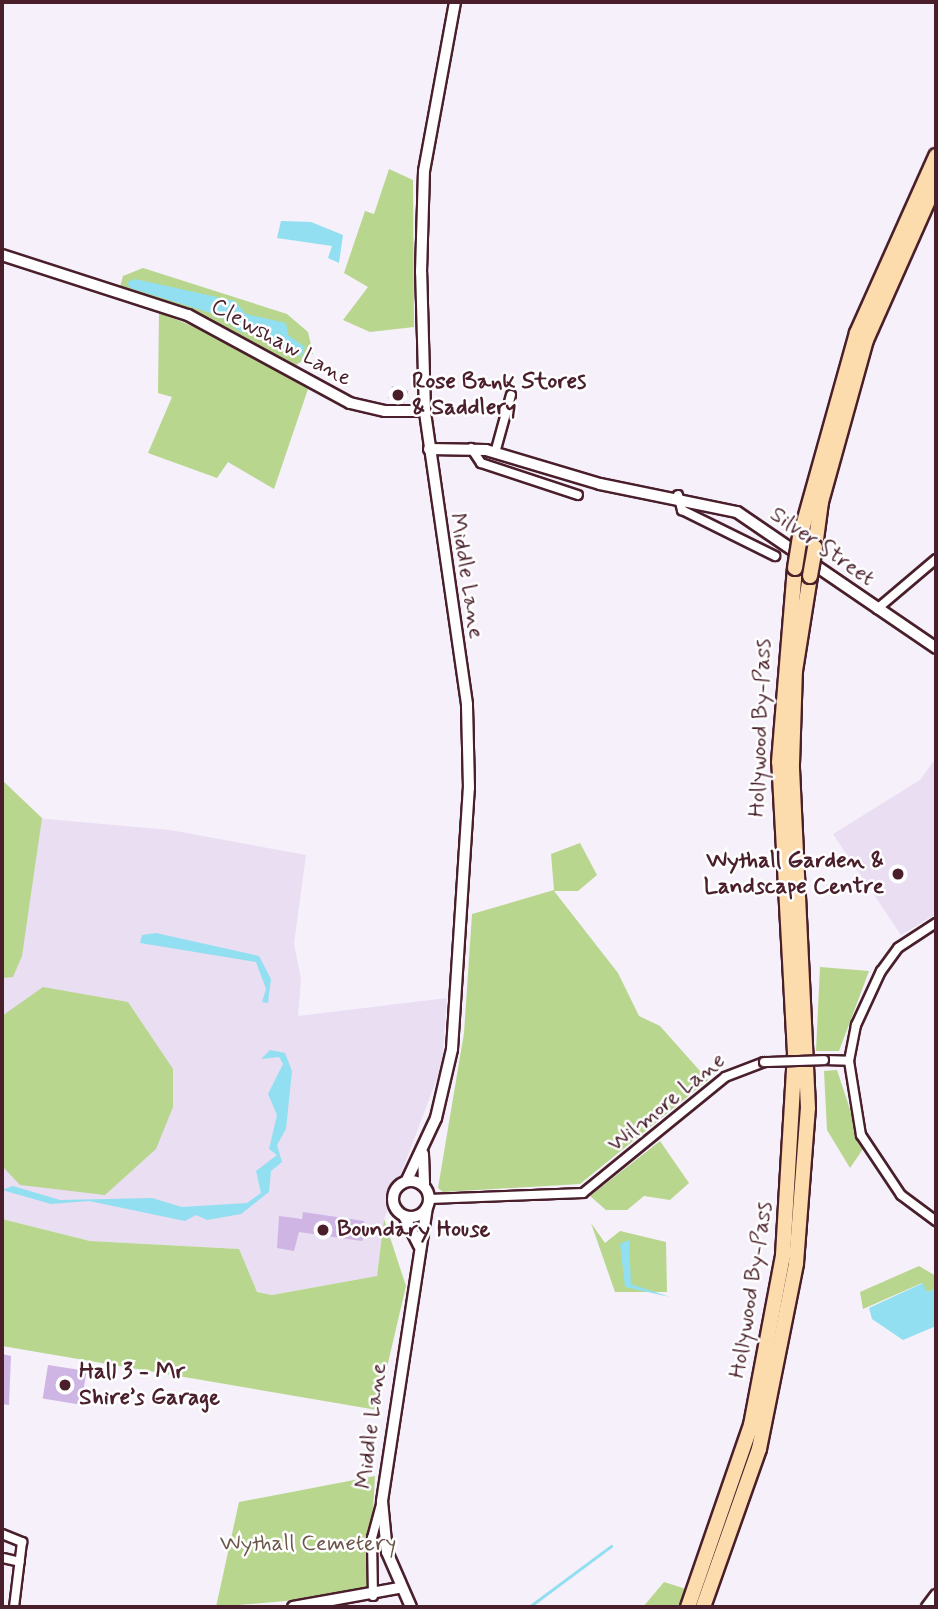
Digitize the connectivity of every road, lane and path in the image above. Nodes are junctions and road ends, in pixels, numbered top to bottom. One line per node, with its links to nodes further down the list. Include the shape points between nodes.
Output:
1 (455, 2): 6 (street, Middle Lane, via 424,171)
2 (936, 156): 35 (highway, Hollywood By-Pass, bridge, via 857,333 800,537 779,762 795,1053 785,1242 751,1425)
3 (936, 183): 36 (highway, Hollywood By-Pass, bridge, via 866,340 821,502 795,671 792,764 808,1108 796,1263 759,1449)
4 (2, 255): 6 (street, Clewshaw Lane, via 188,315 350,402 385,411)
5 (511, 395): 9 (street)
6 (425, 411): 8 (street, Middle Lane)
7 (471, 448): 8 (street, Silver Street); 9 (street, Silver Street); 10 (street, via 481,463)
8 (429, 449): 18 (street, Middle Lane, via 467,704 469,775 452,1049)
9 (495, 453): 11 (street, Silver Street, via 600,484)
10 (578, 495)
11 (678, 495): 12 (street, via 682,510); 14 (street, Silver Street, via 737,512)
12 (775, 556)
13 (936, 559): 14 (street)
14 (877, 608): 15 (street, Silver Street)
15 (936, 648)
16 (936, 923): 17 (street, via 898,948 881,971 856,1024)
17 (849, 1061): 21 (street, Wilmore Lane, bridge, via 764,1062 726,1077 583,1193); 23 (street, via 861,1135 901,1195)
18 (423, 1153): 19 (street, Middle Lane); 20 (street, Middle Lane)
19 (407, 1180): 20 (street); 22 (street, Middle Lane, via 394,1194)
20 (424, 1184): 21 (street, Middle Lane)
21 (428, 1203): 22 (street); 24 (street, Middle Lane)
22 (404, 1216): 24 (street, Middle Lane)
23 (936, 1221)
24 (420, 1245): 25 (street, Middle Lane)
25 (382, 1501): 29 (street, Middle Lane, via 387,1552); 31 (street, via 372,1538)
26 (2, 1534): 28 (street, via 22,1542)
27 (3, 1558): 28 (street)
28 (20, 1562): 32 (street)
29 (399, 1588): 31 (street); 34 (street, Middle Lane)
30 (936, 1595): 37 (street)
31 (373, 1596): 33 (street)
32 (15, 1607)
33 (293, 1607)
34 (411, 1607)
35 (688, 1607)
36 (703, 1607)
37 (927, 1607)

